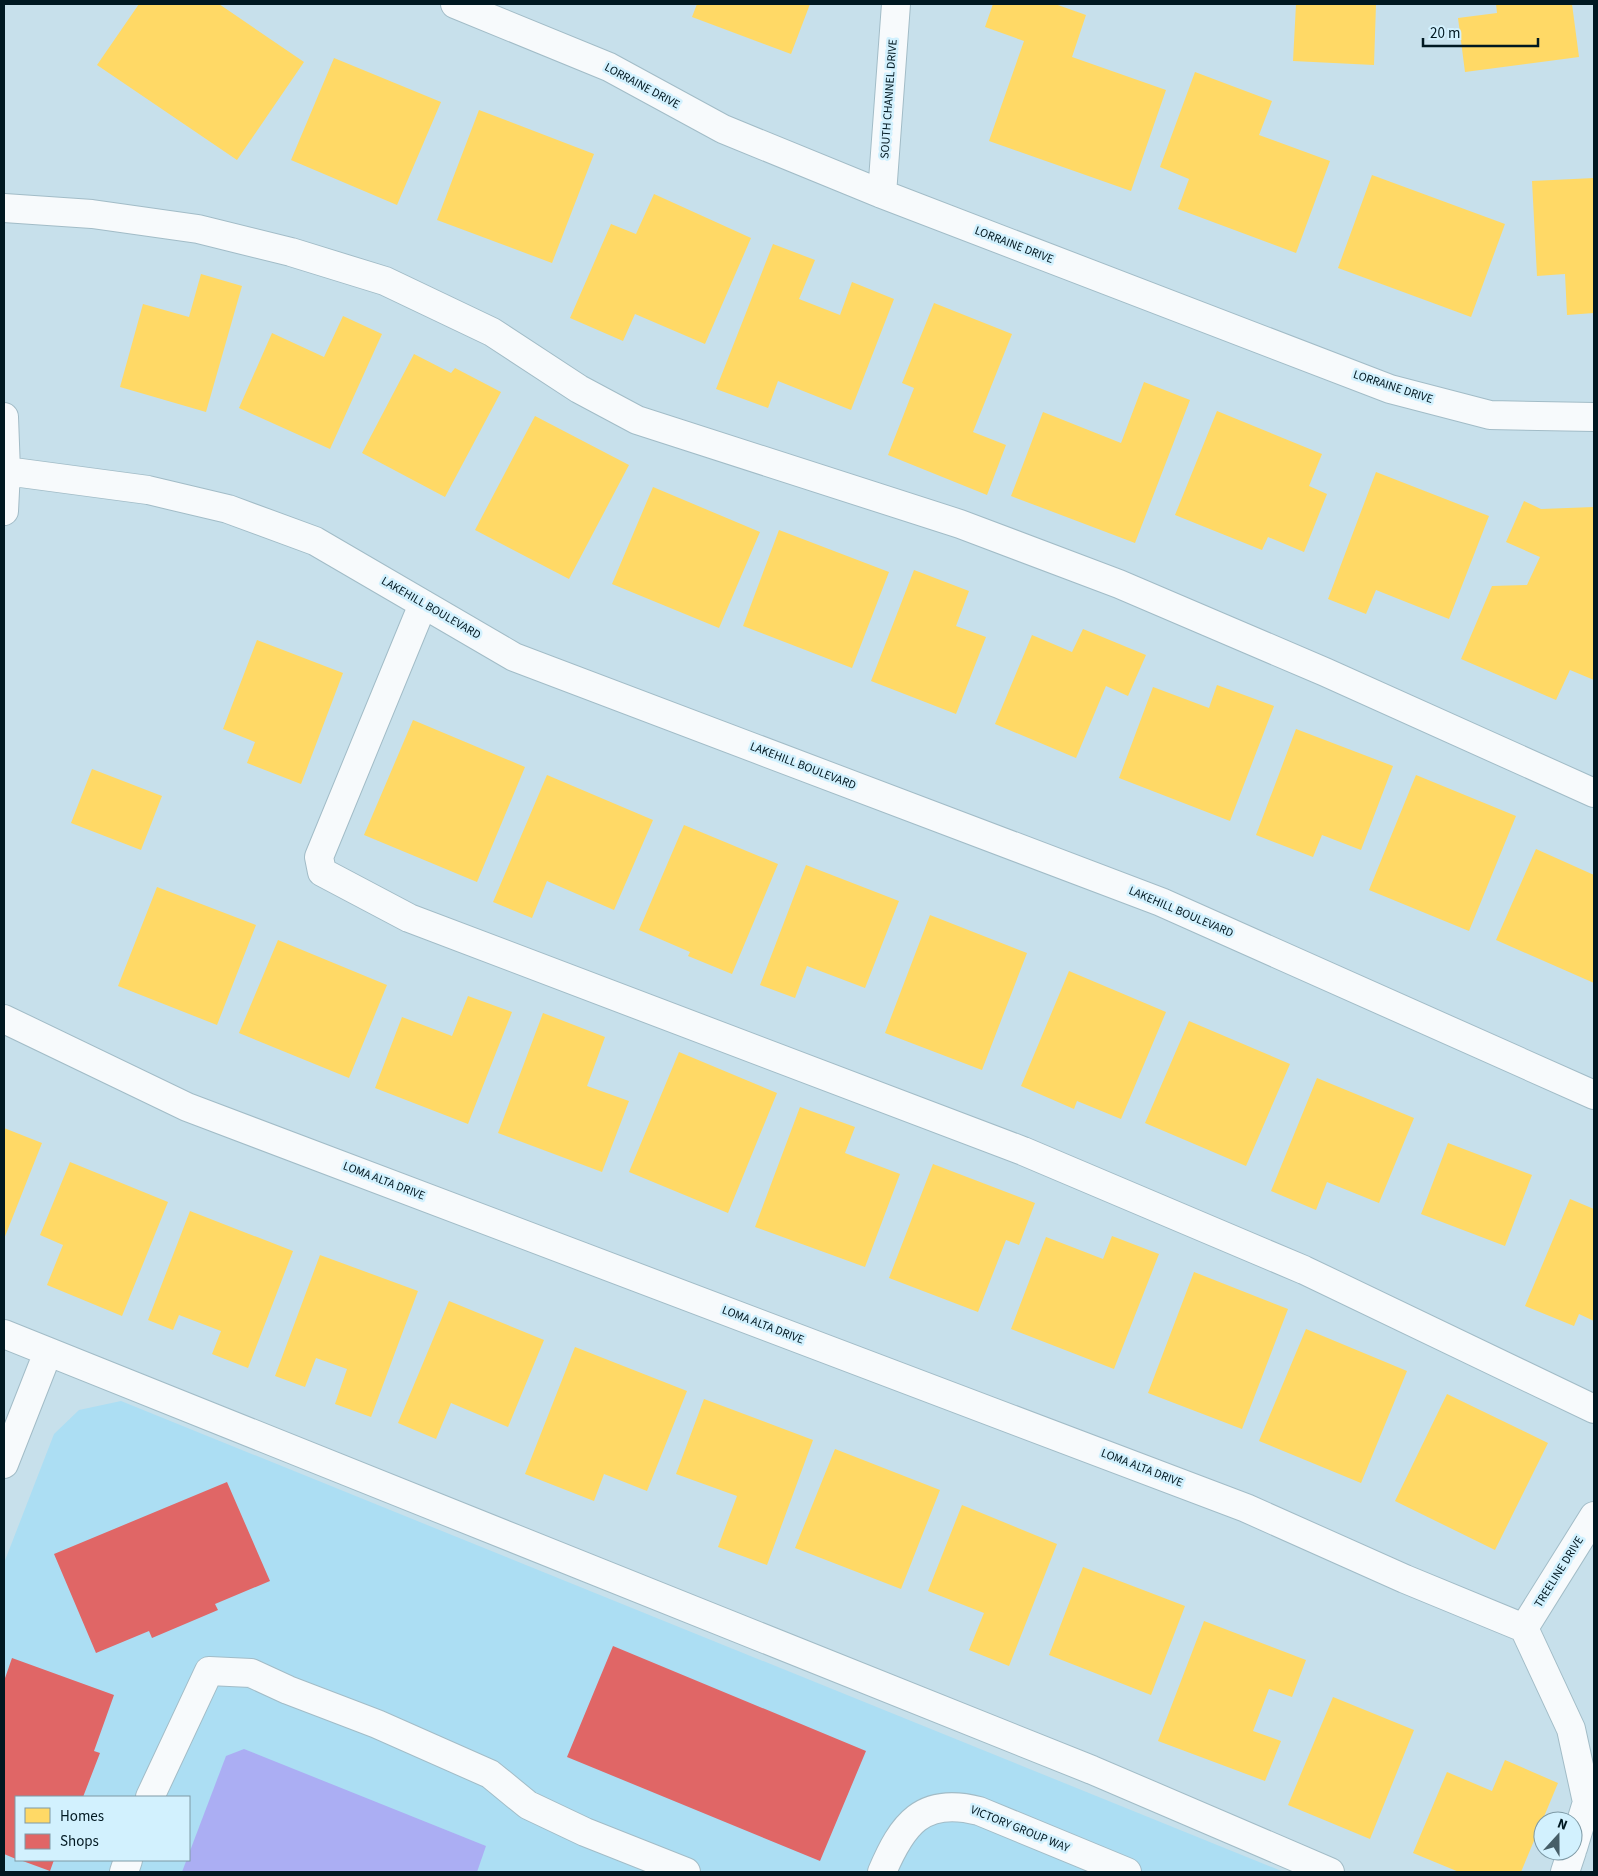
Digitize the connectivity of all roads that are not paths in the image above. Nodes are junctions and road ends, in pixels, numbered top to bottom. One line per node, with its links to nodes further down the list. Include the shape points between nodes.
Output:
1 (455, 4): 3 (street, LORRAINE DRIVE, via 610,67 722,129)
2 (896, 4): 3 (street, SOUTH CHANNEL DRIVE)
3 (882, 194): 6 (street, LORRAINE DRIVE, via 1390,389 1490,415)
4 (4, 208): 10 (street, via 92,214 198,229 291,252 385,281 492,332 579,389 637,420 960,524 1119,584)
5 (4, 417): 7 (street)
6 (1594, 417)
7 (6, 471): 8 (street); 9 (street, LAKEHILL BOULEVARD, via 148,490 228,509 315,541)
8 (4, 511)
9 (423, 604): 12 (street, LAKEHILL BOULEVARD, via 514,656 1161,902); 15 (street, via 319,857 322,872 409,918 1023,1151 1304,1270)
10 (1594, 793)
11 (4, 1019): 18 (street, LOMA ALTA DRIVE, via 187,1107 1246,1508)
12 (1594, 1094)
13 (4, 1334): 14 (street)
14 (48, 1352): 16 (street); 24 (street, via 1092,1770)
15 (1594, 1409)
16 (4, 1464)
17 (1594, 1516): 18 (street, TREELINE DRIVE)
18 (1524, 1628): 20 (street, via 1572,1729 1587,1802)
19 (150, 1796): 21 (street, via 208,1671 251,1673 490,1774 528,1805 585,1832)
20 (1583, 1815)
21 (686, 1872)
22 (882, 1872): 23 (street, VICTORY GROUP WAY, via 898,1838 913,1821 933,1810 956,1807 979,1810)
23 (1127, 1872)
24 (1330, 1872)

